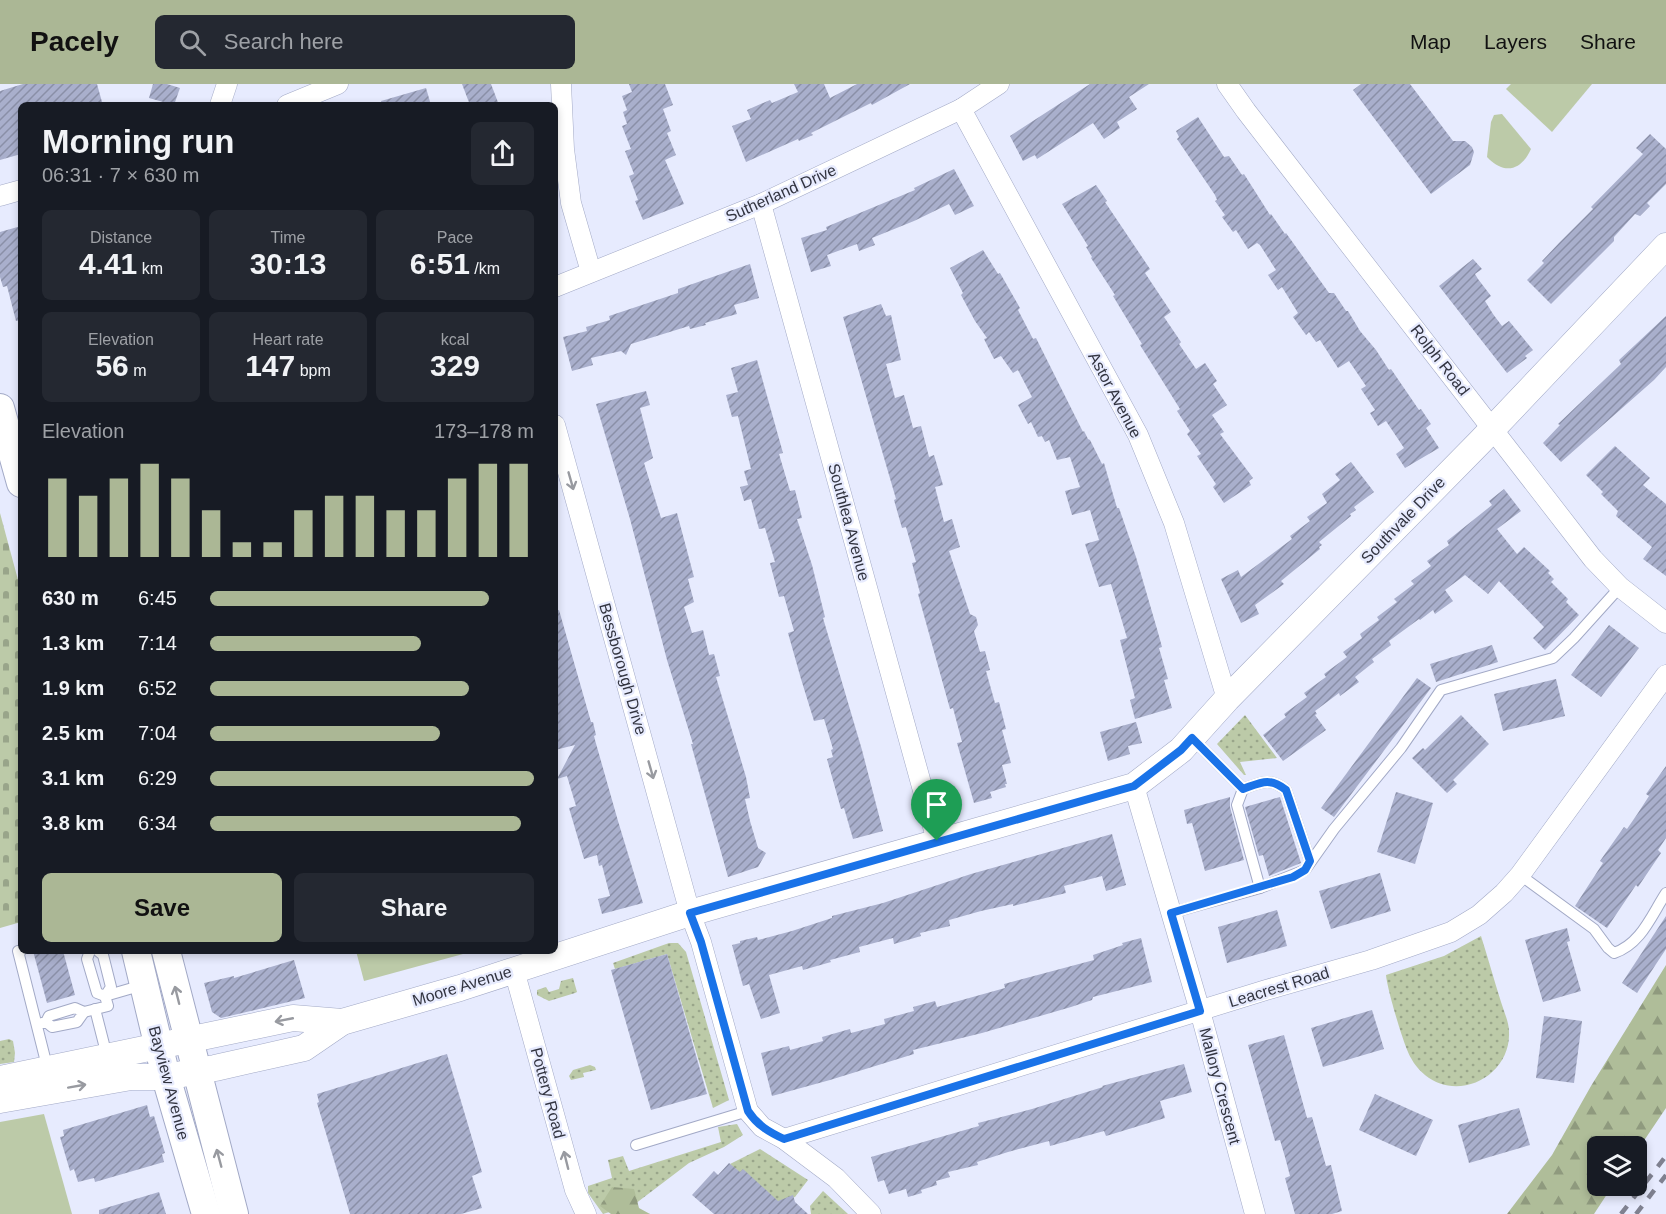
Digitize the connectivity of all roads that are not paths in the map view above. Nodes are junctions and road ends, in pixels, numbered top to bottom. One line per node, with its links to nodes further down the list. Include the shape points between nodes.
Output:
1 (227, 84): 6 (street)
2 (338, 84): 7 (street)
3 (561, 84): 13 (street, via 571,203)
4 (999, 84): 8 (street, Sutherland Drive)
5 (1227, 84): 16 (street, Rolph Road)
6 (221, 102)
7 (294, 102)
8 (961, 109): 11 (street, Sutherland Drive); 22 (street, Astor Avenue, via 1138,435 1174,523)
9 (18, 191): 10 (street)
10 (0, 196)
11 (761, 204): 13 (street, Sutherland Drive); 26 (street, Southlea Avenue)
12 (1666, 246): 16 (street, Southvale Drive)
13 (591, 272): 14 (street, Sutherland Drive)
14 (558, 286)
15 (0, 408): 18 (main road)
16 (1493, 428): 19 (street, Rolph Road, via 1593,559); 22 (street, Southvale Drive)
17 (558, 435): 31 (street, Bessborough Drive, one-way to 31)
18 (18, 464)
19 (1620, 587): 20 (street, Rolph Road); 27 (lane, via 1553,658 1441,690 1401,748)
20 (1666, 623)
21 (1666, 675): 28 (street, Leacrest Road)
22 (1227, 699): 23 (street, Southvale Drive)
23 (1192, 738): 24 (street, Southvale Drive); 25 (lane)
24 (1134, 786): 26 (street, Moore Avenue); 32 (street, Mallory Crescent)
25 (1243, 789): 27 (lane, via 1267,781 1286,790); 29 (lane, via 1237,805)
26 (937, 841): 31 (street, Moore Avenue)
27 (1310, 861): 29 (lane, via 1305,870)
28 (1520, 874): 30 (lane, via 1593,928 1614,953 1627,949 1638,938); 42 (street, Leacrest Road, via 1479,915 1451,932)
29 (1260, 888): 32 (lane)
30 (1666, 893)
31 (690, 913): 38 (street, Moore Avenue); 52 (street)
32 (1171, 913): 42 (street, Mallory Crescent)
33 (19, 954): 44 (lane)
34 (89, 954): 40 (lane, via 97,993)
35 (102, 954): 40 (lane, via 111,987)
36 (137, 954): 39 (main road, Bayview Avenue)
37 (167, 954): 45 (main road, Bayview Avenue, one-way to 37)
38 (514, 970): 43 (street, Moore Avenue); 57 (street, Pottery Road, one-way to 38, via 575,1190)
39 (144, 985): 40 (lane); 46 (main road, Bayview Avenue)
40 (105, 996): 41 (lane, via 108,1006)
41 (96, 1009): 44 (lane, via 84,1012 75,1008 49,1016); 47 (lane)
42 (1200, 1011): 53 (street, Leacrest Road); 59 (street, Mallory Crescent)
43 (342, 1022): 45 (street, Moore Avenue, one-way to 45, via 293,1018); 49 (street, Moore Avenue, via 304,1048)
44 (42, 1023): 48 (lane)
45 (189, 1040): 46 (street, Moore Avenue); 49 (main road, Bayview Avenue)
46 (159, 1046): 47 (street, Moore Avenue); 50 (main road, Bayview Avenue)
47 (107, 1058): 48 (street, Moore Avenue)
48 (48, 1070): 51 (street, Moore Avenue)
49 (198, 1072): 50 (street, Moore Avenue); 56 (main road, Bayview Avenue, one-way to 49)
50 (166, 1077): 51 (street, Moore Avenue, one-way to 50); 55 (main road, Bayview Avenue)
51 (9, 1088)
52 (748, 1111): 53 (street, via 762,1127); 54 (lane)
53 (784, 1139): 58 (street, via 836,1178)
54 (636, 1145)
55 (206, 1214)
56 (234, 1214)
57 (586, 1214)
58 (871, 1214)
59 (1255, 1214)

